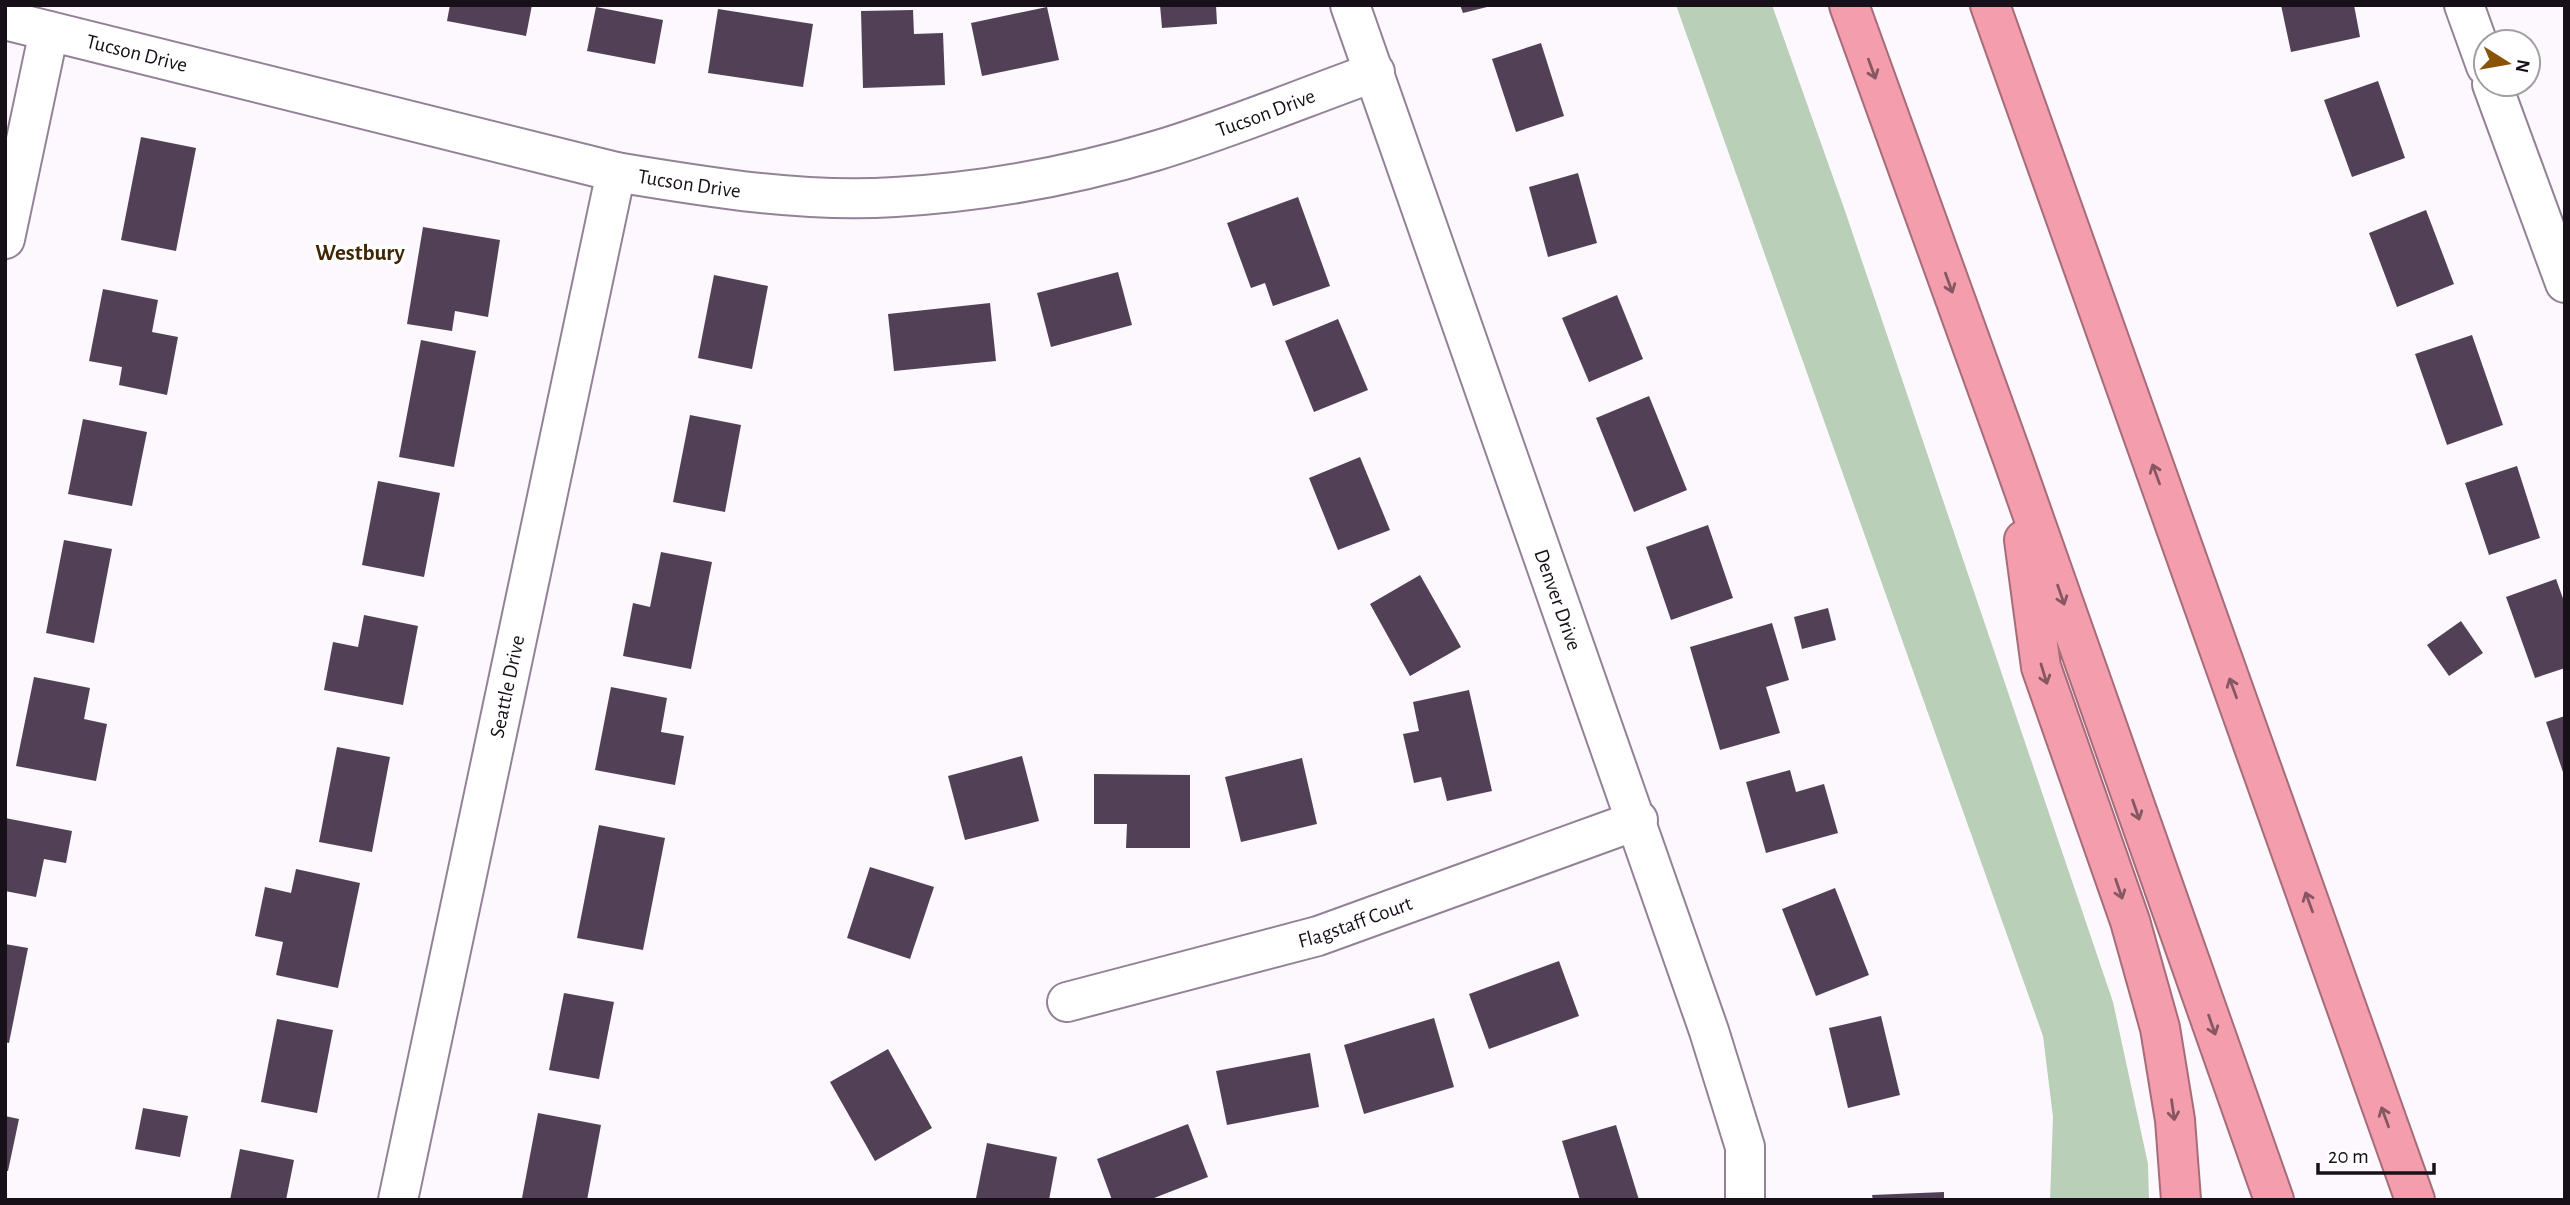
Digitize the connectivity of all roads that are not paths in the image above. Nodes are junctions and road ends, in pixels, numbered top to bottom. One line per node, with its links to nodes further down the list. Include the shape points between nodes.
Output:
1 (1350, 5): 8 (street, Denver Drive)
2 (1849, 5): 13 (highway, one-way to 13)
3 (1990, 5): 16 (highway, one-way to 3)
4 (2464, 5): 6 (street)
5 (5, 20): 7 (street, Tucson Drive)
6 (2472, 28)
7 (49, 31): 10 (street, Tucson Drive); 11 (street)
8 (1374, 72): 10 (street, Tucson Drive, via 1156,151 1018,184 894,198 809,197); 14 (street, Denver Drive)
9 (2498, 98): 12 (street)
10 (616, 172): 17 (street, Seattle Drive)
11 (5, 239)
12 (2565, 283)
13 (2014, 462): 19 (highway, one-way to 19, via 2041,667 2130,921 2160,1028 2175,1119); 20 (highway, one-way to 20)
14 (1638, 820): 15 (street, Flagstaff Court, via 1318,936); 18 (street, Denver Drive, via 1745,1147)
15 (1067, 1002)
16 (2418, 1194)
17 (398, 1200)
18 (1745, 1200)
19 (2181, 1200)
20 (2273, 1200)

